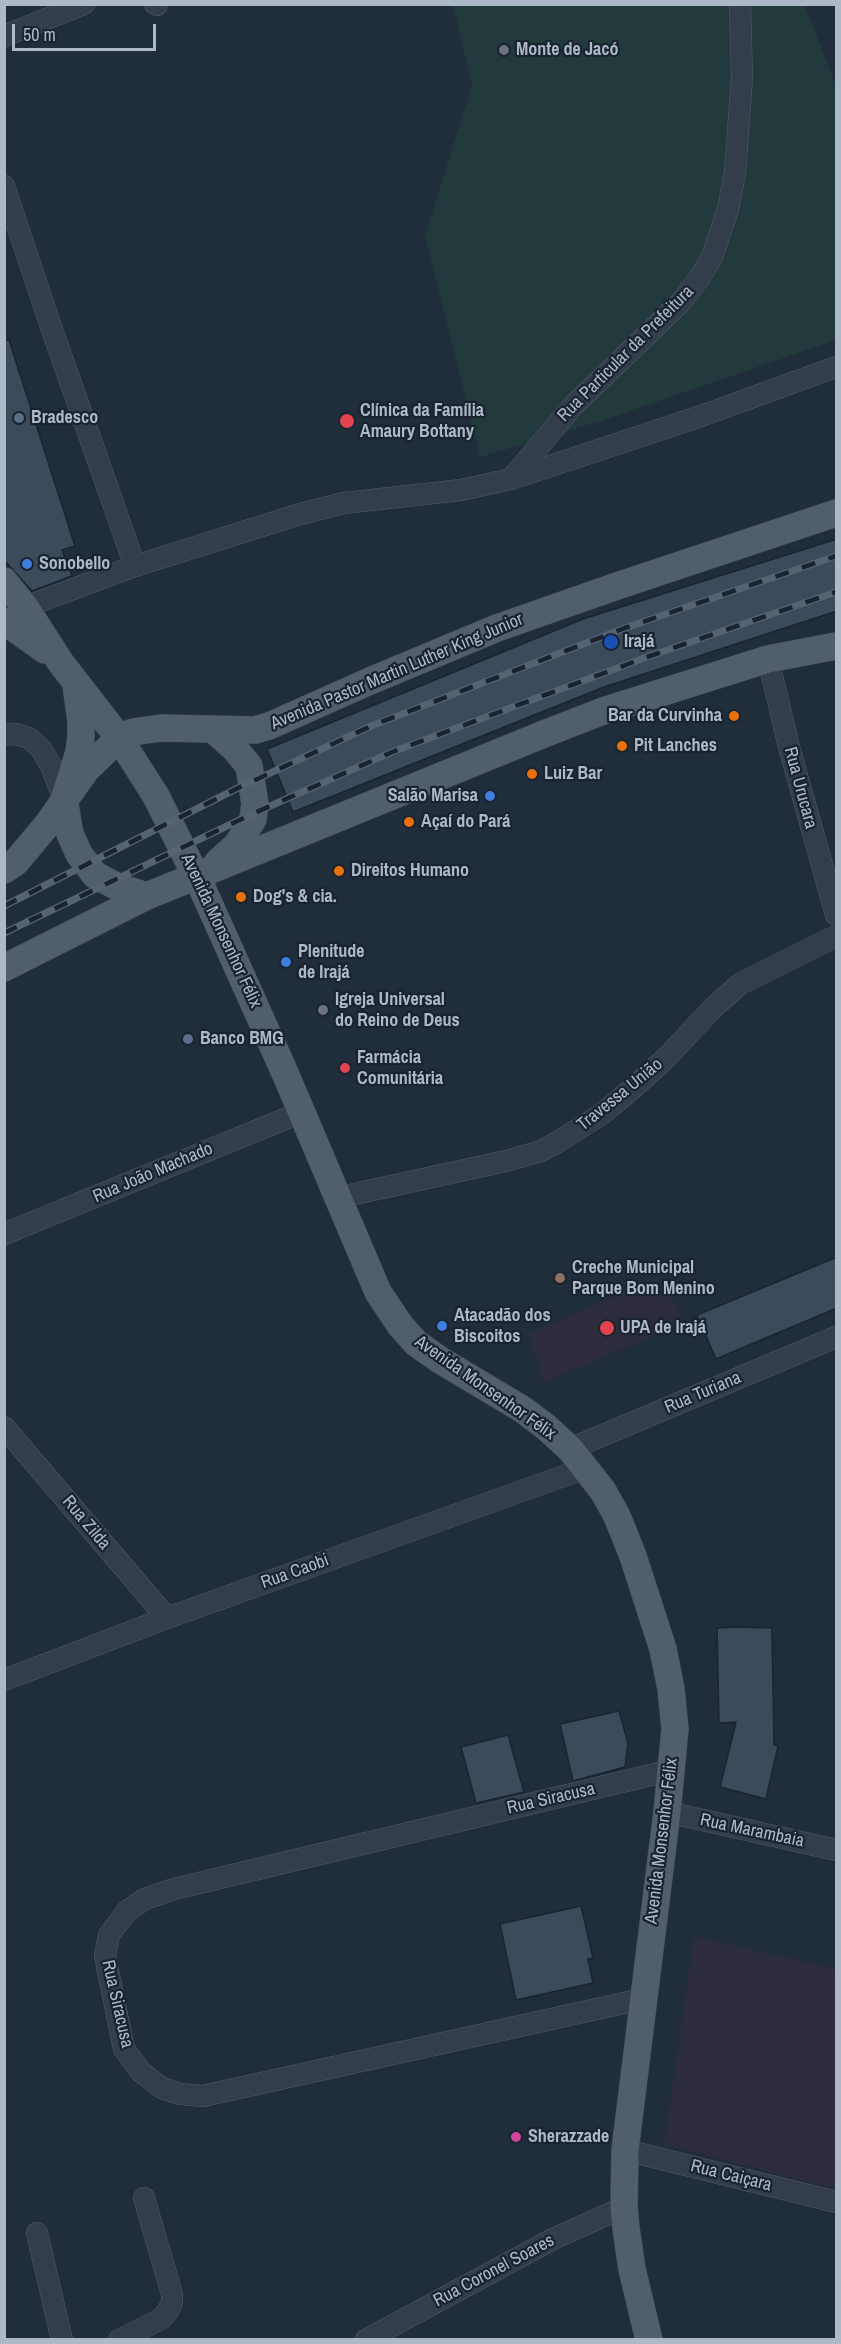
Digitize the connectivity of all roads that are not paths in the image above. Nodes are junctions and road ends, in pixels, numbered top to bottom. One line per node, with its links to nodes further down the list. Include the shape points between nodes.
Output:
1 (84, 4): 3 (street)
2 (740, 4): 6 (street, Rua Particular da Prefeitura, via 742,77 735,173 729,209 712,257 681,302 573,406)
3 (4, 36)
4 (4, 186): 8 (street)
5 (837, 367): 6 (street, via 704,416)
6 (511, 479): 8 (street, via 461,490 344,503)
7 (837, 513): 14 (main road, Avenida Pastor Martin Luther King Junior, via 497,628 279,723 255,730)
8 (135, 566): 10 (street)
9 (4, 581): 10 (main road, Avenida Monsenhor Félix)
10 (11, 610): 13 (main road, Avenida Monsenhor Félix)
11 (837, 646): 12 (main road)
12 (768, 659): 19 (main road, via 603,711); 21 (street, Rua Urucara)
13 (68, 672): 16 (main road, Avenida Monsenhor Félix); 17 (main road, via 81,736)
14 (214, 730): 16 (main road, Avenida Pastor Martin Luther King Junior, via 146,729); 19 (main road, via 249,766 255,804 253,819 237,845)
15 (4, 735): 17 (street, via 29,738 41,749)
16 (119, 738): 17 (main road, Avenida Pastor Martin Luther King Junior, via 86,770); 19 (main road, Avenida Monsenhor Félix)
17 (64, 799): 18 (main road, Avenida Pastor Martin Luther King Junior, via 15,863); 20 (main road, via 70,834 95,875)
18 (4, 870)
19 (203, 872): 20 (main road); 24 (main road, Avenida Monsenhor Félix)
20 (147, 896): 23 (main road)
21 (837, 915)
22 (837, 936): 25 (street, Travessa União, via 740,984 632,1089 602,1114 541,1151)
23 (4, 968)
24 (302, 1112): 25 (main road, Avenida Monsenhor Félix); 26 (street, Rua João Machado)
25 (336, 1198): 29 (main road, Avenida Monsenhor Félix, via 378,1292 416,1343 546,1426)
26 (4, 1234)
27 (837, 1337): 29 (street, Rua Turiana)
28 (4, 1427): 30 (street, Rua Zilda)
29 (578, 1458): 30 (street, Rua Caobi); 32 (main road, Avenida Monsenhor Félix, via 617,1516 663,1649 675,1729)
30 (167, 1618): 31 (street, Rua Caobi)
31 (4, 1680)
32 (672, 1770): 33 (main road, Avenida Monsenhor Félix); 35 (street, Rua Siracusa, via 154,1895 128,1911 109,1935 105,1956 124,2049 141,2072 162,2088 203,2096)
33 (667, 1812): 34 (street, Rua Marambaia); 35 (main road, Avenida Monsenhor Félix)
34 (837, 1850)
35 (642, 1999): 36 (main road, Avenida Monsenhor Félix)
36 (625, 2150): 38 (street, Rua Caiçara); 39 (main road, Avenida Monsenhor Félix)
37 (144, 2198): 41 (street, via 172,2302 161,2319)
38 (837, 2202)
39 (624, 2207): 44 (street, Rua Coronel Soares, via 553,2239); 45 (main road, Avenida Monsenhor Félix, via 632,2269)
40 (37, 2233): 42 (street)
41 (143, 2334): 43 (street)
42 (62, 2340)
43 (119, 2340)
44 (366, 2340)
45 (649, 2340)

